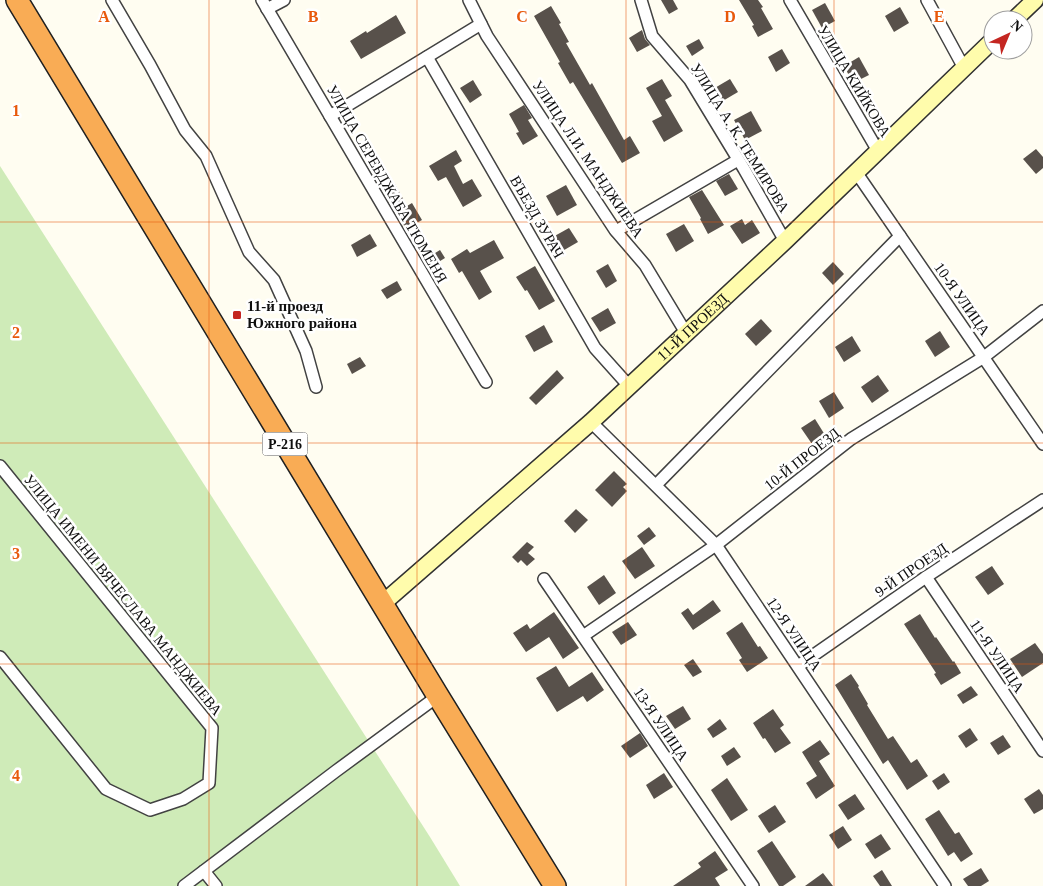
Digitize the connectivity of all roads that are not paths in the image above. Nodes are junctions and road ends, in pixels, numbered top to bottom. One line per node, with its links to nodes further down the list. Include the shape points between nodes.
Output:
1 (17, 0): 36 (highway, Р-216)
2 (112, 0): 27 (street, via 185,130 206,156 249,252 274,280 306,352)
3 (284, 0): 9 (street)
4 (469, 0): 11 (street, УЛИЦА Л.И. МАНДЖИЕВА)
5 (641, 0): 17 (street, УЛИЦА А. К. ТЕМИРОВА, via 652,36 690,80)
6 (790, 0): 16 (street, УЛИЦА КИЙКОВА)
7 (927, 0): 14 (street)
8 (1035, 0): 10 (street)
9 (265, 5): 15 (street, УЛИЦА СЕРЕБДЖАБА ТЮМЕНЯ)
10 (1024, 10)
11 (481, 24): 13 (street); 19 (street, УЛИЦА Л.И. МАНДЖИЕВА)
12 (983, 50): 14 (street, 11-Й ПРОЕЗД)
13 (427, 57): 15 (street); 26 (street, ВЪЕЗД ЗУРАЧ, via 595,348)
14 (964, 68): 16 (street, 11-Й ПРОЕЗД)
15 (330, 116): 25 (street, УЛИЦА СЕРЕБДЖАБА ТЮМЕНЯ)
16 (878, 151): 18 (street, 11-Й ПРОЕЗД)
17 (738, 160): 19 (street); 21 (street, УЛИЦА А. К. ТЕМИРОВА)
18 (856, 172): 20 (street, 10-Я УЛИЦА); 21 (street, 11-Й ПРОЕЗД)
19 (616, 231): 23 (street, УЛИЦА Л.И. МАНДЖИЕВА, via 645,266)
20 (900, 236): 24 (street, 10-Я УЛИЦА); 31 (street)
21 (785, 240): 23 (street, 11-Й ПРОЕЗД)
22 (1043, 311): 24 (street, 10-Й ПРОЕЗД)
23 (686, 333): 26 (street, 11-Й ПРОЕЗД)
24 (984, 357): 29 (street, 10-Я УЛИЦА); 33 (street, 10-Й ПРОЕЗД, via 851,439)
25 (486, 382)
26 (629, 386): 28 (street, 11-Й ПРОЕЗД)
27 (316, 387)
28 (591, 422): 31 (street, 12-Я УЛИЦА); 36 (street, 11-Й ПРОЕЗД)
29 (1043, 444)
30 (0, 466): 38 (street, УЛИЦА ИМЕНИ ВЯЧЕСЛАВА МАНДЖИЕВА, via 212,728 209,783 183,799 150,810 106,789)
31 (656, 485): 33 (street, 12-Я УЛИЦА)
32 (1043, 500): 34 (street, 9-Й ПРОЕЗД)
33 (716, 545): 37 (street, 10-Й ПРОЕЗД); 39 (street, 12-Я УЛИЦА)
34 (926, 576): 39 (street, 9-Й ПРОЕЗД); 41 (street, 11-Я УЛИЦА)
35 (544, 579): 37 (street, 13-Я УЛИЦА)
36 (382, 604): 40 (highway, Р-216)
37 (583, 636): 46 (street, 13-Я УЛИЦА)
38 (0, 657)
39 (798, 666): 47 (street, 12-Я УЛИЦА)
40 (438, 696): 42 (street); 45 (highway, Р-216)
41 (1043, 751)
42 (204, 871): 43 (street); 44 (street)
43 (184, 886)
44 (216, 886)
45 (555, 886)
46 (754, 886)
47 (945, 886)

